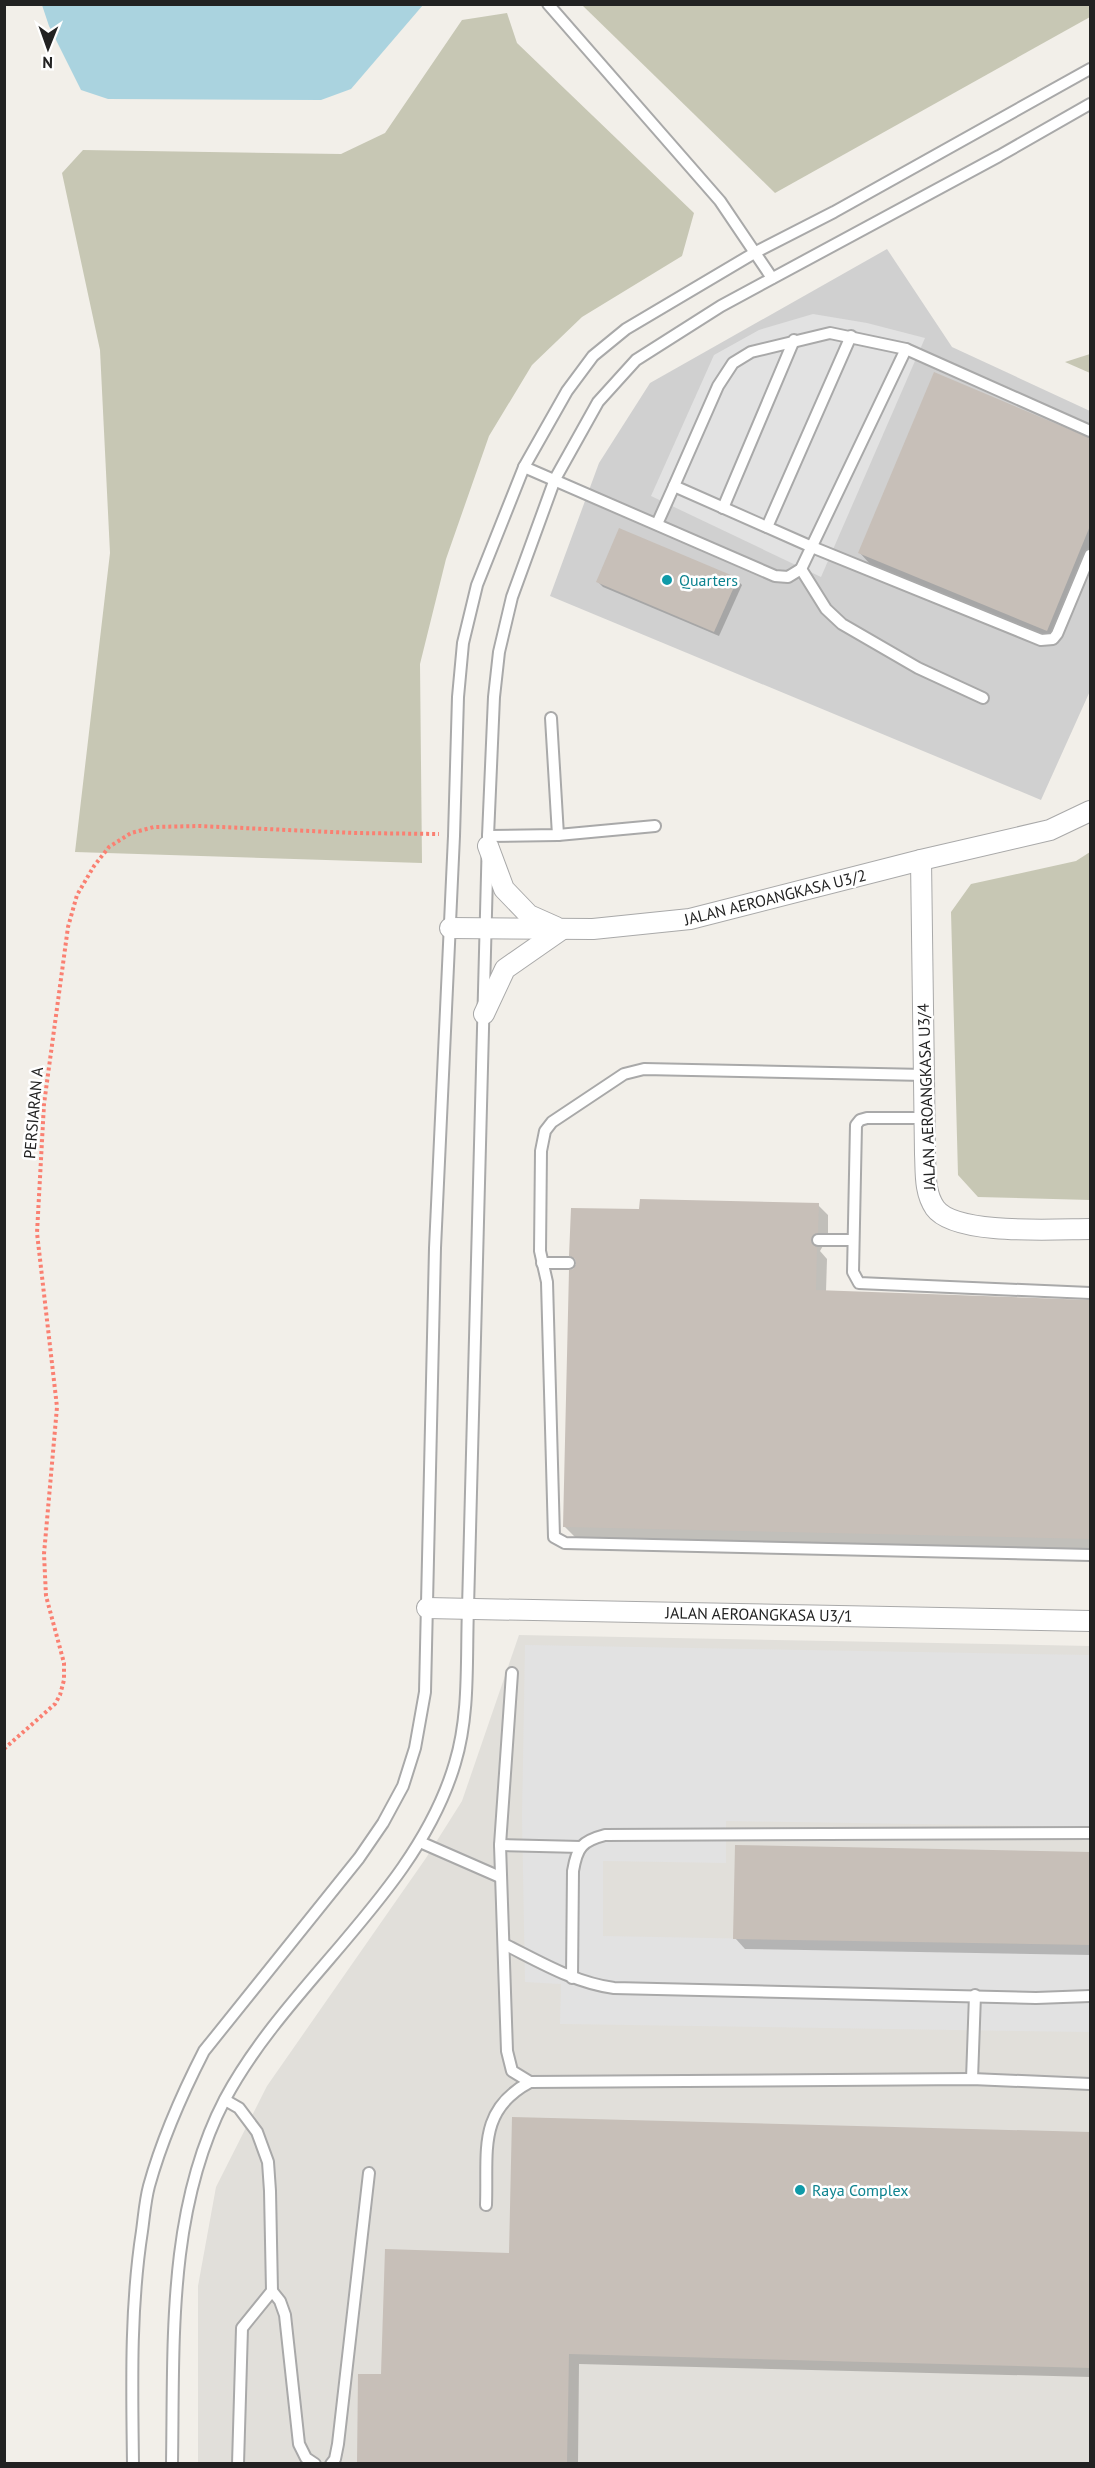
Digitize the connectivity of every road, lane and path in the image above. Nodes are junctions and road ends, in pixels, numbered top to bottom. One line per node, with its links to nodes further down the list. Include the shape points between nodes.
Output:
1 (548, 4): 4 (lane, via 720,201)
2 (1090, 69): 4 (lane)
3 (1090, 104): 5 (lane)
4 (756, 252): 5 (lane); 10 (lane, via 626,329 593,356 552,414)
5 (772, 278): 11 (lane, via 636,360 598,402)
6 (851, 336): 7 (lane, via 830,333); 8 (lane); 15 (lane)
7 (794, 340): 12 (lane, via 751,352 733,363 718,386); 13 (lane)
8 (906, 349): 9 (lane); 16 (lane)
9 (1090, 431)
10 (524, 467): 11 (lane); 24 (lane, via 477,585 463,643)
11 (555, 479): 14 (lane); 25 (lane, via 512,597 499,652)
12 (674, 486): 13 (lane); 14 (lane)
13 (723, 508): 15 (lane)
14 (657, 524): 18 (lane, via 775,576 788,577)
15 (767, 527): 16 (lane)
16 (812, 547): 17 (lane, via 1047,641 1057,634); 18 (lane)
17 (1090, 555)
18 (801, 569): 19 (lane, via 826,609 842,624 918,668)
19 (983, 698)
20 (551, 718): 23 (lane)
21 (1090, 811): 26 (street, JALAN AEROANGKASA U3/2, via 1050,830)
22 (655, 826): 23 (lane)
23 (558, 835): 25 (lane)
24 (454, 836): 27 (lane); 44 (path, PERSIARAN A, via 154,826 131,833 109,847 77,895 68,927 44,1104 37,1233 57,1407 44,1554 46,1596 64,1663 64,1680 55,1704)
25 (488, 841): 28 (lane); 29 (street, via 504,889 529,915)
26 (921, 860): 29 (street, JALAN AEROANGKASA U3/2, via 690,919); 31 (street, JALAN AEROANGKASA U3/4)
27 (450, 928): 28 (street, JALAN AEROANGKASA U3/2); 40 (lane, via 435,1248)
28 (486, 930): 29 (street, JALAN AEROANGKASA U3/2); 30 (lane)
29 (561, 930): 30 (street, via 505,969)
30 (484, 1014): 41 (lane)
31 (924, 1075): 32 (street, JALAN AEROANGKASA U3/4); 36 (lane, via 644,1069 624,1074 552,1122 545,1131 541,1151)
32 (925, 1118): 33 (street, JALAN AEROANGKASA U3/4, via 928,1197 936,1210 949,1219 997,1228); 35 (lane, via 867,1119 856,1125)
33 (1090, 1229)
34 (818, 1240): 35 (lane)
35 (852, 1240): 38 (lane, via 854,1278 859,1283)
36 (542, 1263): 37 (lane); 39 (lane, via 547,1282 552,1531 558,1542)
37 (569, 1263)
38 (1090, 1293)
39 (1090, 1555)
40 (427, 1608): 41 (street, JALAN AEROANGKASA U3/1); 61 (lane, via 422,1718 404,1786 359,1858 204,2051 163,2144 149,2188 138,2261 132,2343)
41 (468, 1608): 42 (street, JALAN AEROANGKASA U3/1); 46 (lane, via 464,1703 456,1762)
42 (1090, 1621)
43 (512, 1673): 47 (lane)
44 (4, 1749)
45 (1090, 1833): 48 (lane, via 605,1835 589,1839)
46 (420, 1842): 49 (lane); 57 (lane, via 271,2030)
47 (500, 1845): 48 (lane); 49 (lane)
48 (581, 1847): 51 (lane, via 573,1871)
49 (500, 1877): 50 (lane)
50 (504, 1944): 51 (lane); 55 (lane, via 507,2051 512,2071)
51 (572, 1978): 52 (lane, via 614,1988)
52 (975, 1995): 53 (lane); 54 (lane)
53 (1089, 1998)
54 (972, 2079): 55 (lane); 56 (lane)
55 (530, 2082): 59 (lane, via 498,2106 489,2128)
56 (1090, 2084)
57 (225, 2100): 60 (lane, via 239,2108 257,2132 268,2162); 62 (lane, via 190,2188 179,2262)
58 (369, 2173): 65 (lane, via 342,2409 335,2459)
59 (486, 2205)
60 (272, 2291): 63 (lane, via 242,2328); 64 (lane, via 285,2314 299,2444 306,2458)
61 (133, 2463)
62 (172, 2463)
63 (238, 2463)
64 (315, 2463)
65 (331, 2463)

